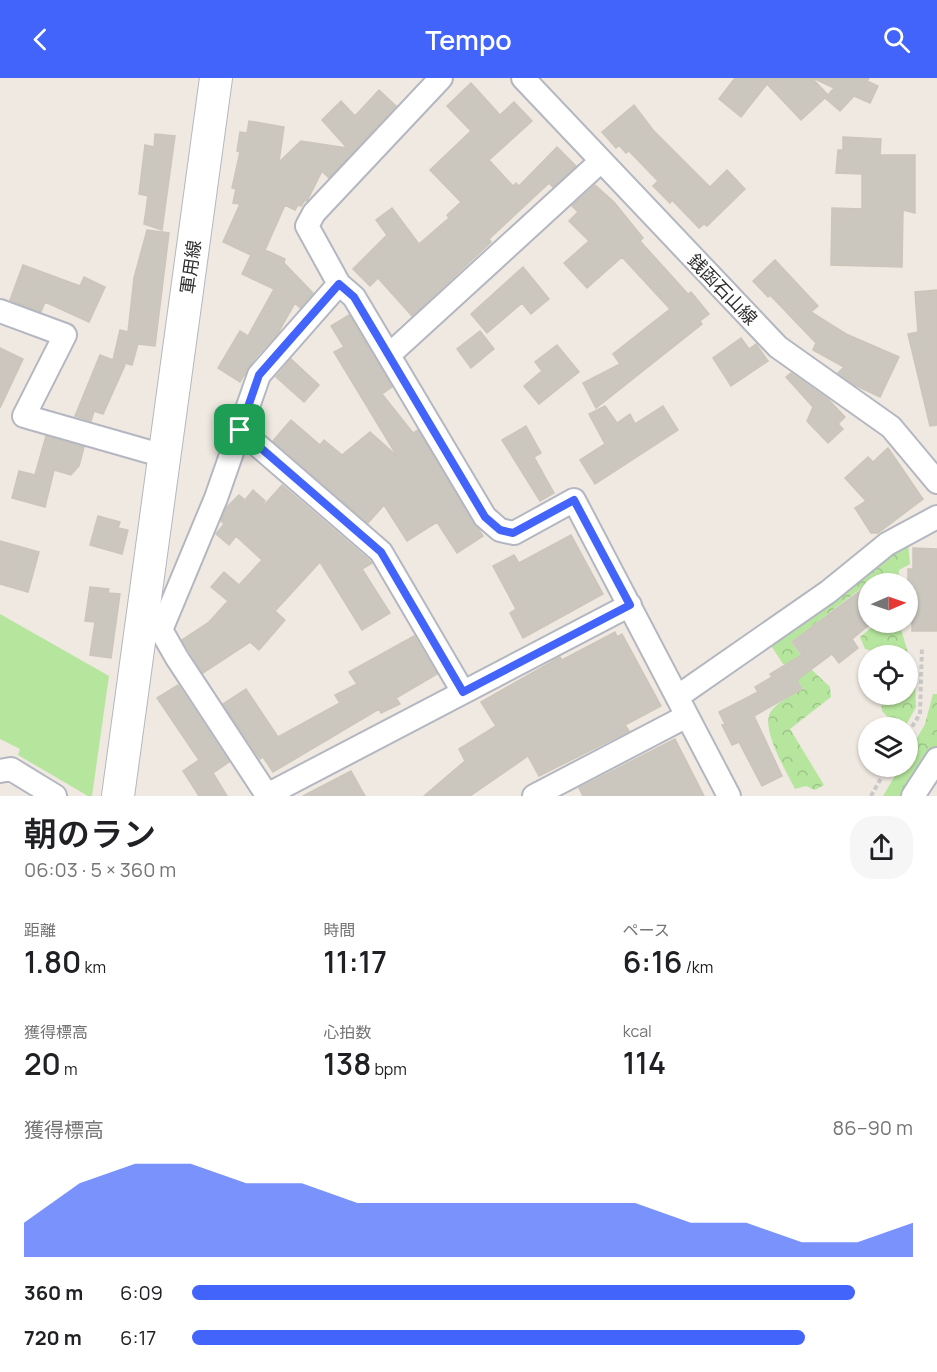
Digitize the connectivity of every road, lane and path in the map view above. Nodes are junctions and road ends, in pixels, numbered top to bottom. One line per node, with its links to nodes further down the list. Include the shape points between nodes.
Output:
1 (216, 78): 9 (street, 軍用線)
2 (441, 78): 5 (street, via 314,213 307,226)
3 (523, 78): 4 (street, 銭函石山線)
4 (601, 161): 7 (street); 10 (street, 銭函石山線, via 778,347 891,427)
5 (339, 284): 7 (street, via 354,297); 8 (street, via 259,375)
6 (0, 311): 9 (street, via 65,335 24,416)
7 (388, 355): 12 (street, via 485,517 500,530 513,533 574,500)
8 (240, 430): 13 (street, via 216,498); 15 (street, via 381,552)
9 (164, 456): 13 (street, 軍用線)
10 (937, 482)
11 (937, 517): 16 (street, via 886,544)
12 (630, 605): 15 (street); 16 (street)
13 (151, 628): 15 (street, via 177,658 267,795); 22 (street, 軍用線)
14 (922, 647): 17 (path)
15 (463, 692)
16 (682, 707): 23 (street); 24 (street)
17 (918, 717)
18 (937, 759): 26 (street)
19 (0, 771): 21 (street, via 11,769)
20 (882, 777): 25 (path)
21 (56, 796)
22 (118, 796)
23 (534, 796)
24 (729, 796)
25 (871, 796)
26 (913, 796)

